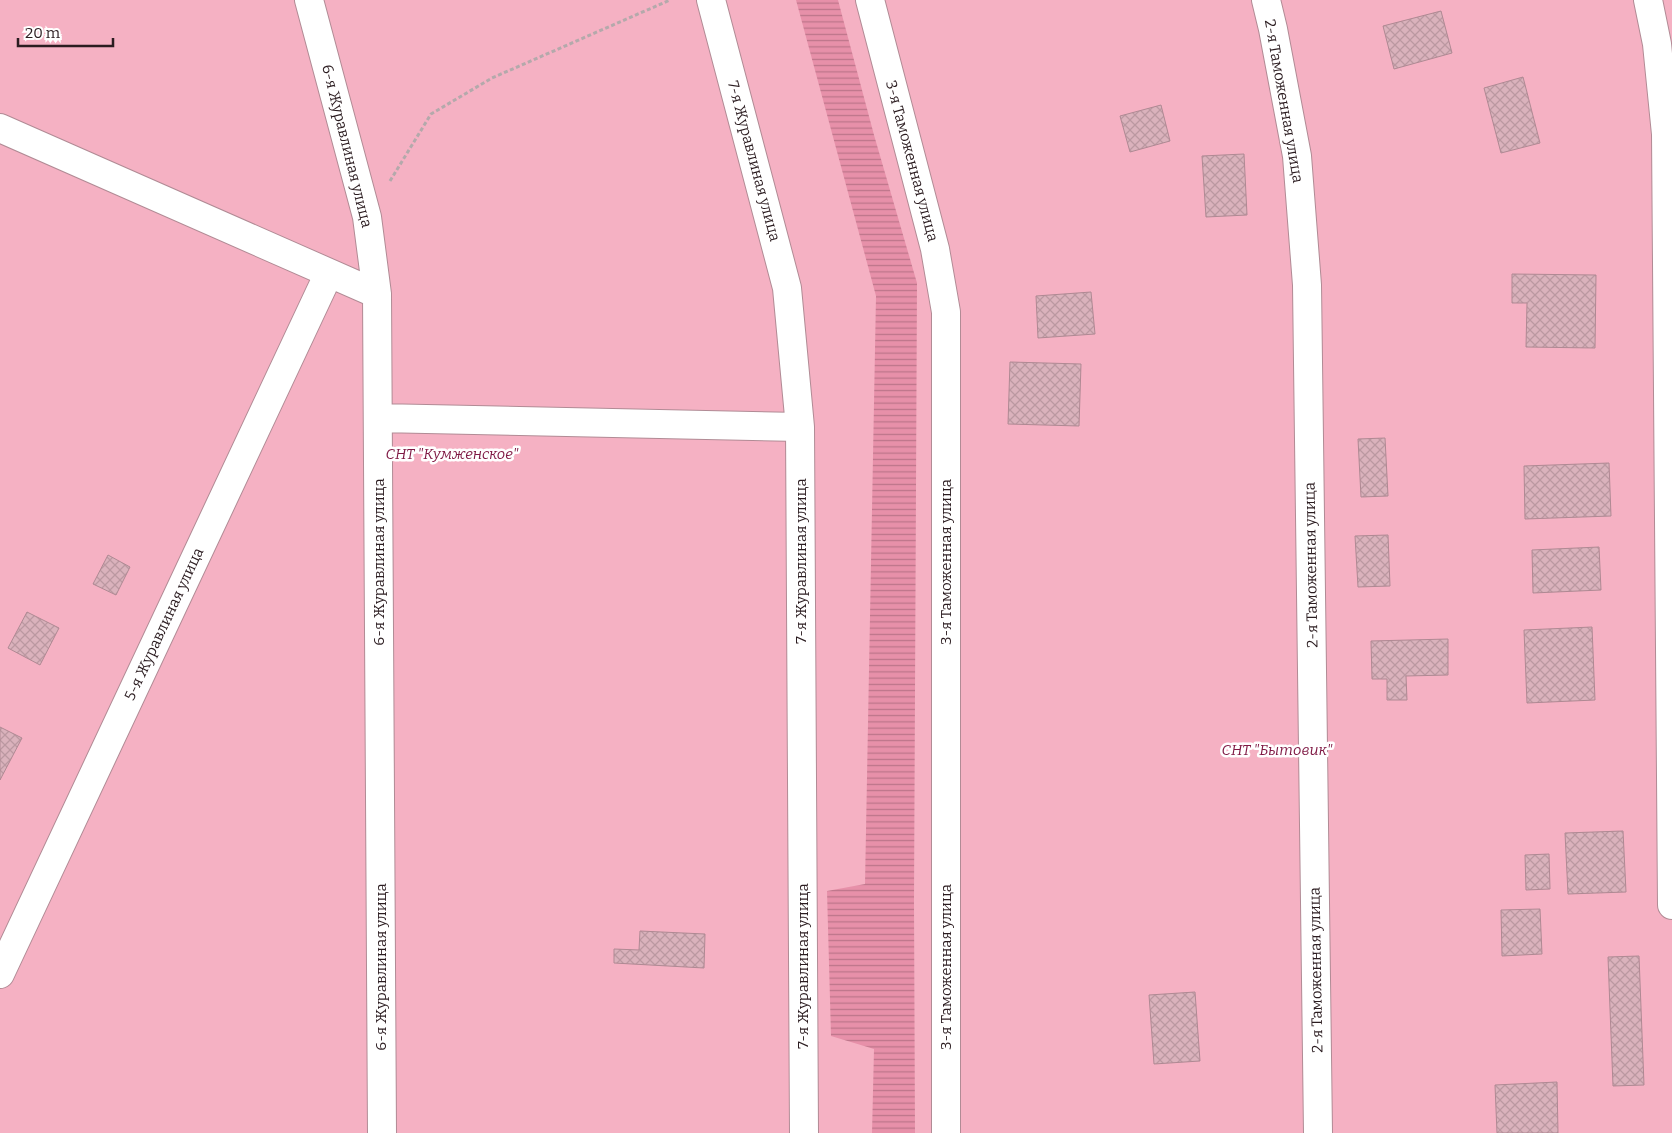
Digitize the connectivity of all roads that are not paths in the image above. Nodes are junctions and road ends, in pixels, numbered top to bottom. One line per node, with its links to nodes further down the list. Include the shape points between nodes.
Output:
1 (308, 0): 8 (street, 6-я Журавлиная улица, via 367,218)
2 (711, 0): 10 (street, 7-я Журавлиная улица, via 787,288)
3 (870, 0): 15 (street, 3-я Таможенная улица, via 935,249 946,312)
4 (1266, 0): 16 (street, 2-я Таможенная улица, via 1297,156 1307,284)
5 (1648, 0): 11 (street, via 1657,44 1666,134)
6 (2, 122): 7 (street)
7 (329, 273): 8 (street); 12 (street, 5-я Журавлиная улица)
8 (377, 294): 9 (street, 6-я Журавлиная улица)
9 (378, 418): 10 (street); 13 (street, 6-я Журавлиная улица)
10 (800, 427): 14 (street, 7-я Журавлиная улица)
11 (1672, 905)
12 (0, 974)
13 (382, 1133)
14 (804, 1133)
15 (946, 1133)
16 (1318, 1133)

